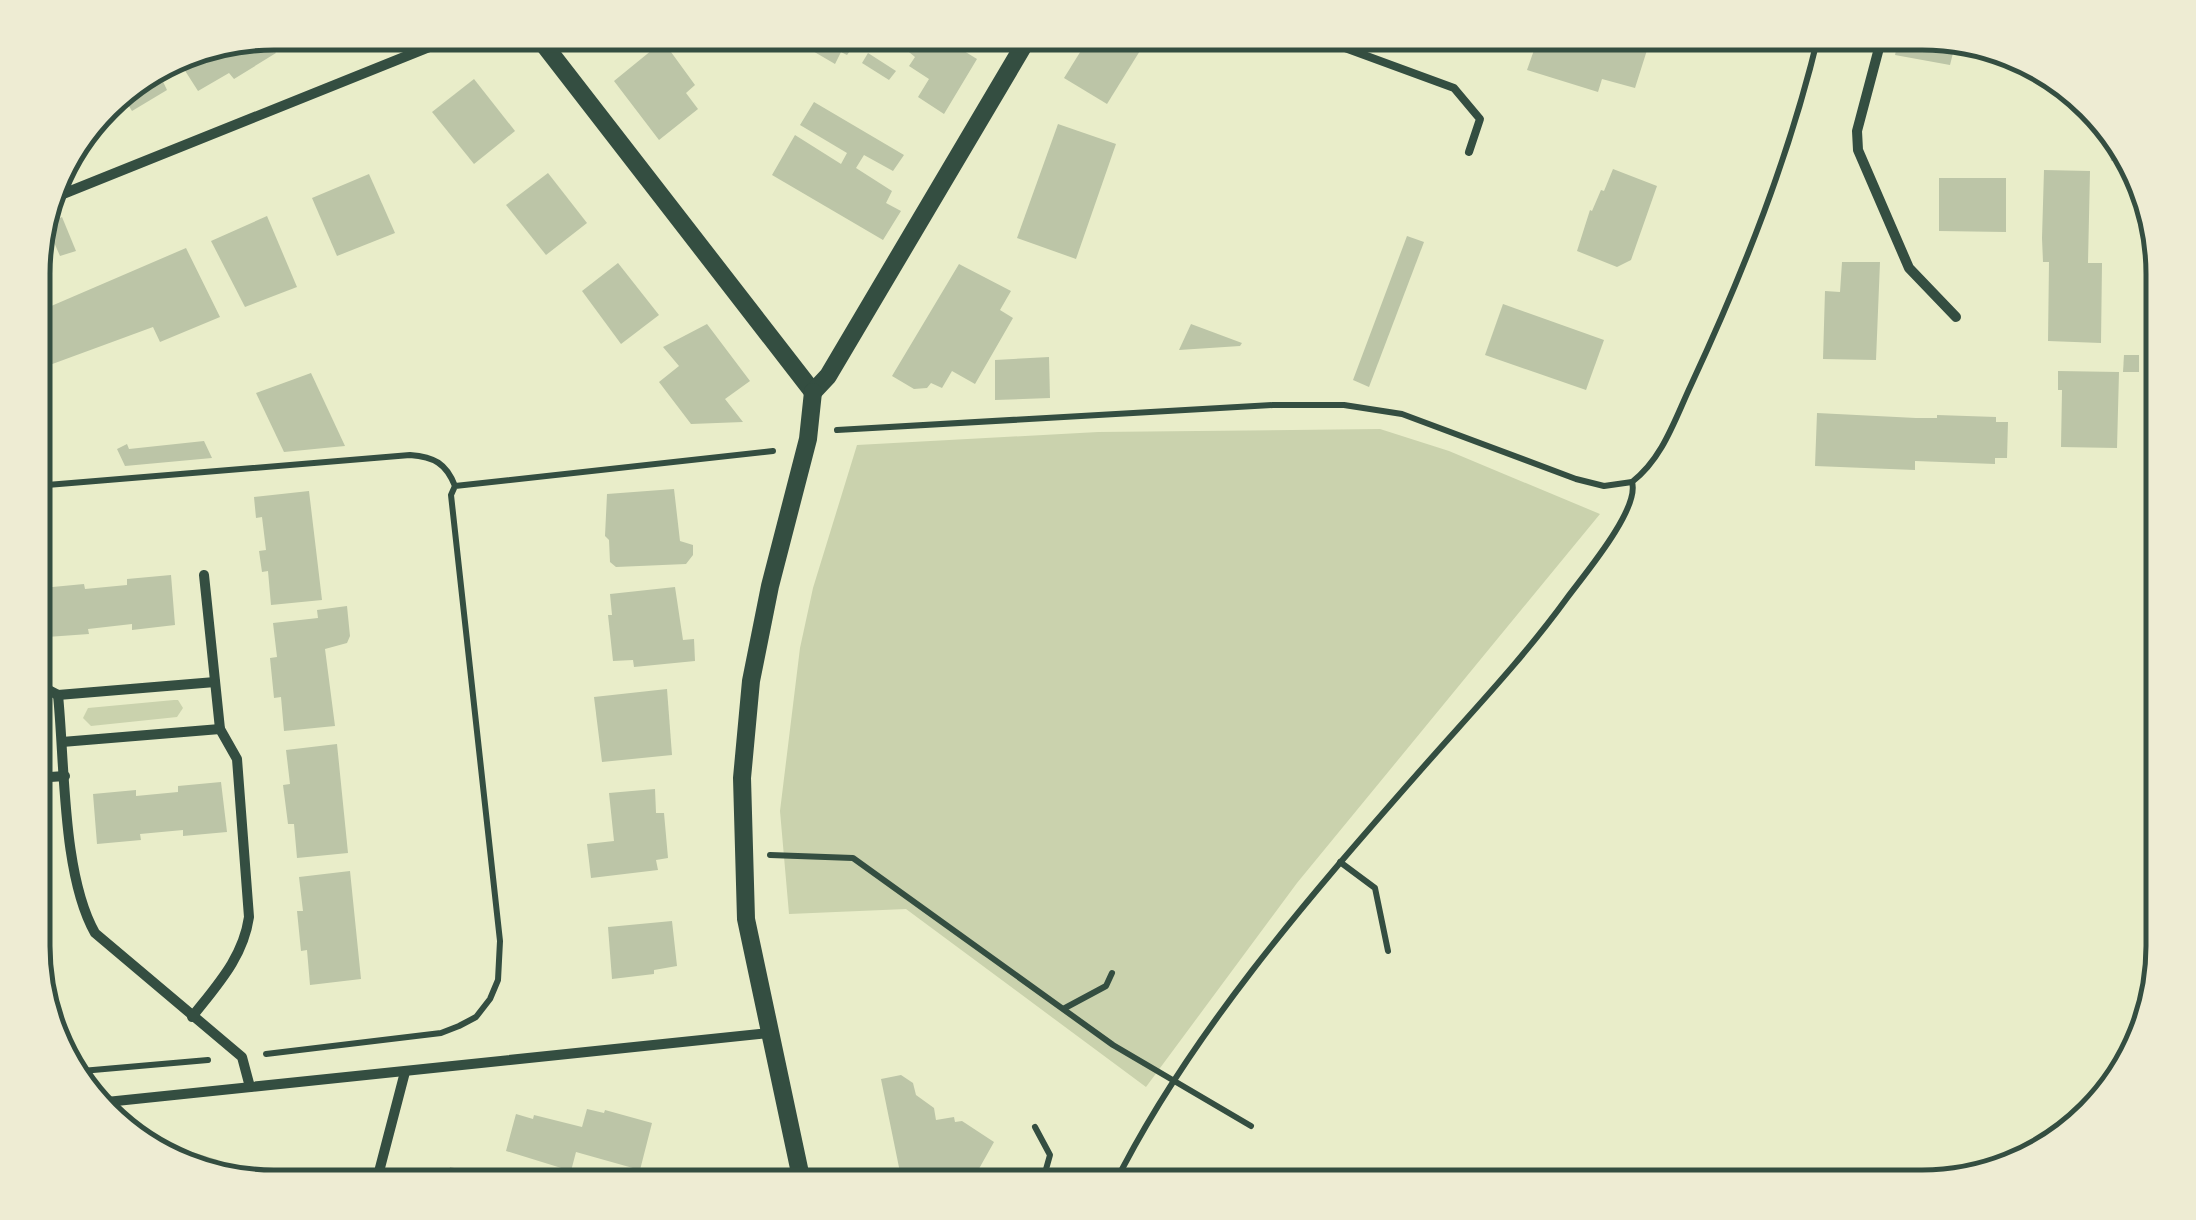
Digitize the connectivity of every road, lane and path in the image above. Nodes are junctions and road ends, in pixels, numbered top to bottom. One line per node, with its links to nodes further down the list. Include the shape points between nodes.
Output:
1 (419, 50): 8 (street)
2 (549, 50): 10 (street)
3 (1020, 50): 10 (street)
4 (1352, 50): 7 (lane, via 1454,88 1480,119)
5 (1815, 50): 13 (path, via 1803,101 1718,328 1660,450)
6 (1878, 50): 9 (street, via 1858,150 1909,268)
7 (1469, 152)
8 (65, 193)
9 (1956, 317)
10 (813, 392): 24 (street, via 751,681 742,778)
11 (830, 431): 13 (path, via 1344,405 1415,418 1576,479 1604,486)
12 (777, 450): 15 (path)
13 (1632, 482): 25 (path, via 1635,492 1622,518 1543,631)
14 (50, 485): 15 (path, via 410,455 441,463)
15 (455, 486): 31 (path, via 500,941 498,980 476,1016 441,1034)
16 (204, 575): 17 (street)
17 (215, 682): 19 (street); 20 (street)
18 (50, 691): 19 (street)
19 (58, 695): 21 (street)
20 (220, 729): 21 (street); 29 (street, via 237,759 249,917 236,959)
21 (62, 742): 22 (street)
22 (66, 776): 23 (street); 29 (street, via 82,910 95,933)
23 (50, 777)
24 (744, 854): 28 (path, via 853,858); 30 (street, via 746,919)
25 (1340, 862): 26 (path, via 1375,888); 34 (path)
26 (1388, 952)
27 (1112, 973): 28 (path, via 1106,986)
28 (1064, 1009): 34 (path)
29 (192, 1017): 31 (street)
30 (768, 1032): 33 (street); 40 (street)
31 (242, 1057): 32 (path); 35 (street)
32 (88, 1070)
33 (404, 1072): 35 (street); 39 (street)
34 (1175, 1079): 37 (path); 42 (path)
35 (250, 1087): 36 (street)
36 (113, 1101)
37 (1251, 1126)
38 (1035, 1127): 41 (path, via 1050,1155)
39 (380, 1170)
40 (799, 1170)
41 (1046, 1170)
42 (1122, 1170)

